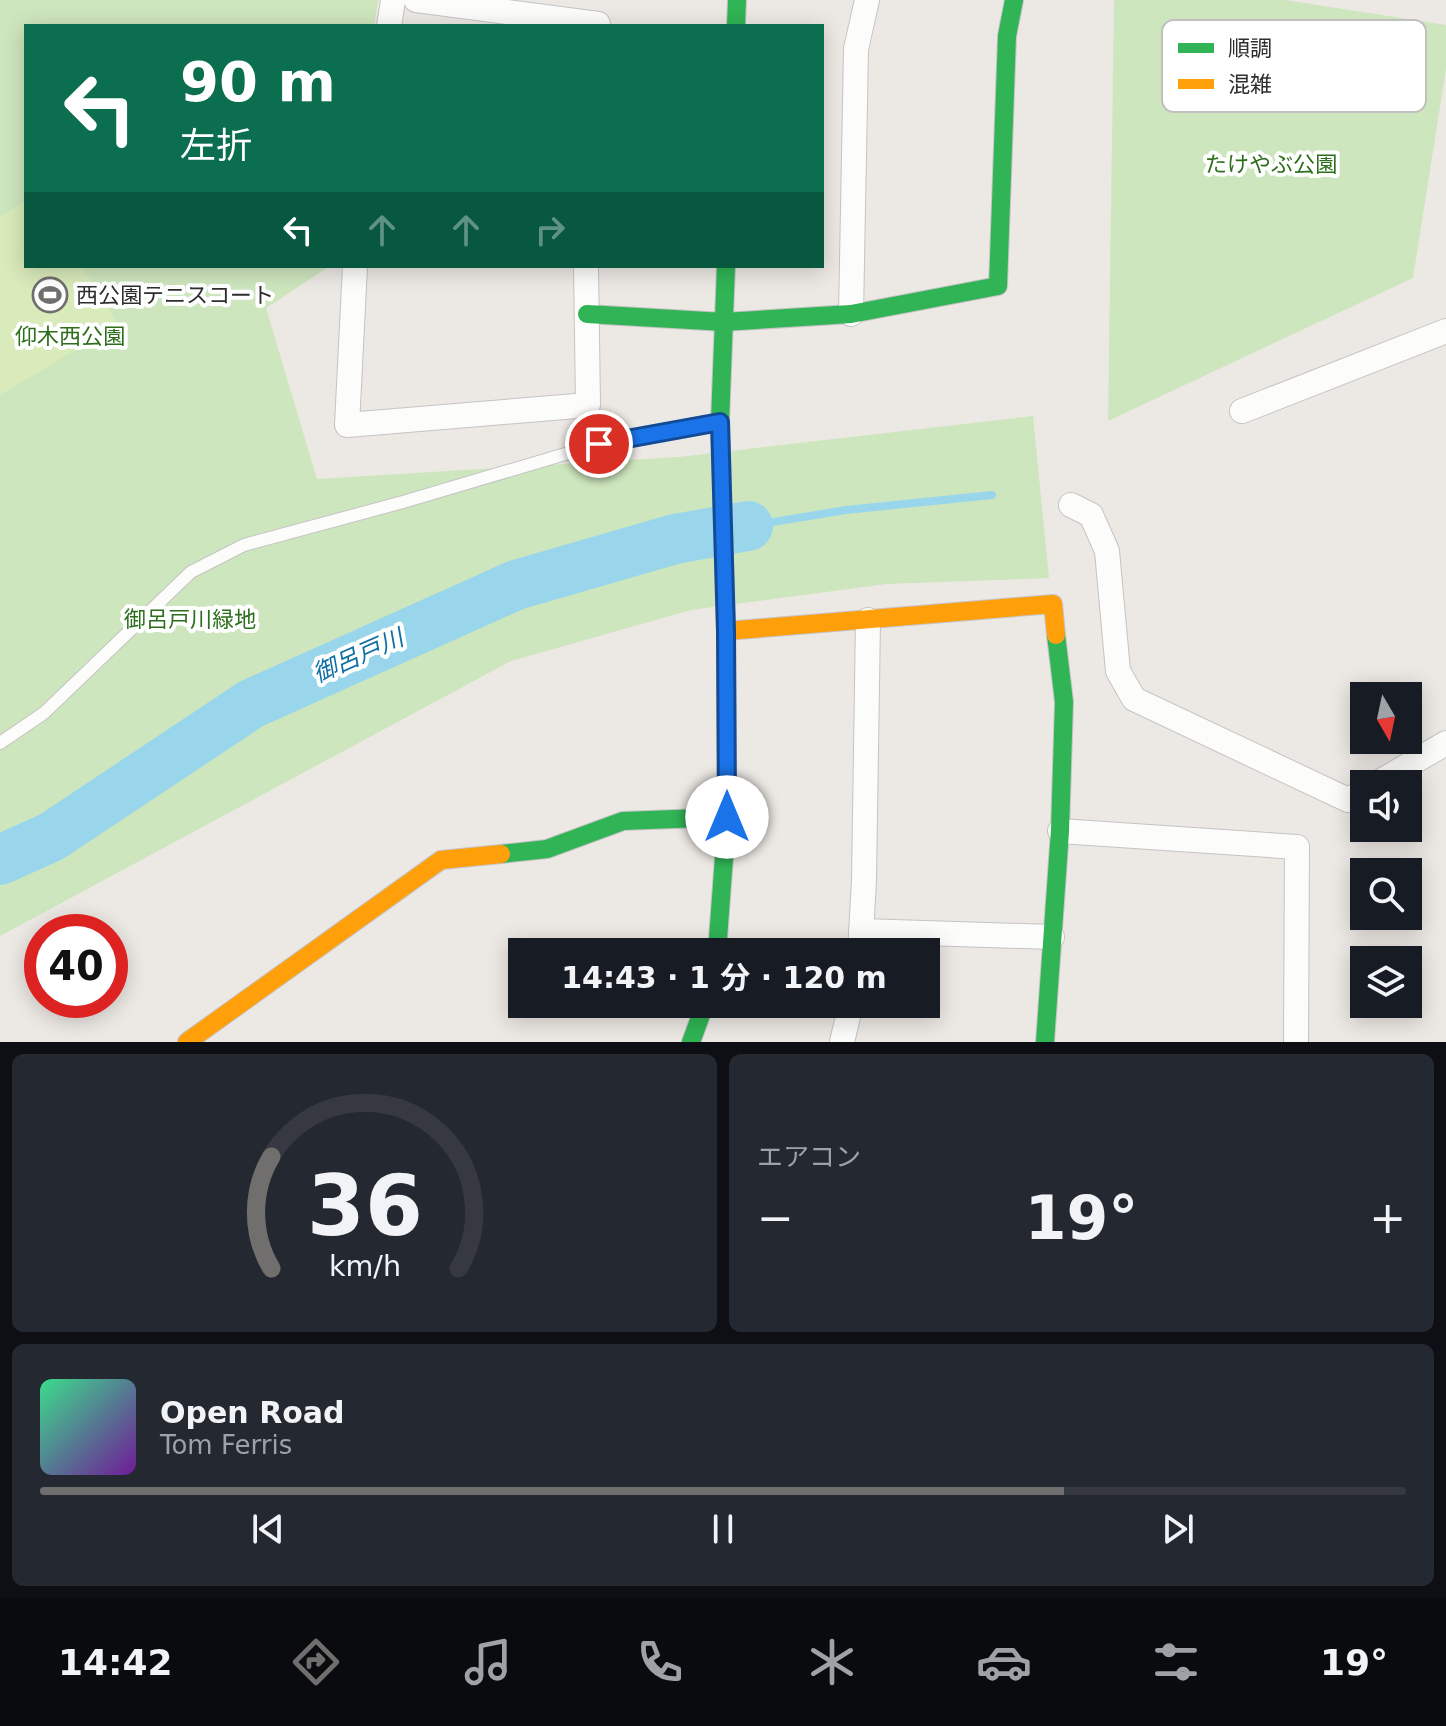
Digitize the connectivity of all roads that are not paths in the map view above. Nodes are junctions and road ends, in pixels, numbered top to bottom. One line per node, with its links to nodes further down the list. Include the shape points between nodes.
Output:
1 (393, 0): 7 (street)
2 (416, 0): 6 (street)
3 (737, 0): 8 (street)
4 (867, 0): 13 (street, via 856,49)
5 (1014, 0): 13 (street, via 1007,36 998,286)
6 (599, 17)
7 (389, 24)
8 (736, 24)
9 (355, 268): 12 (street, via 347,425 588,405)
10 (586, 268): 12 (street)
11 (726, 268): 14 (street)
12 (587, 314): 14 (street)
13 (851, 314): 14 (street)
14 (724, 322): 17 (street)
15 (1446, 331): 16 (street)
16 (1242, 411)
17 (720, 422): 20 (street); 21 (lane, via 599,444 244,545 191,572 44,713)
18 (1071, 505): 24 (street, via 1091,515 1107,551 1118,671 1134,699)
19 (868, 620): 20 (street); 26 (street, via 1053,604 1064,702); 29 (street)
20 (726, 631): 25 (street)
21 (0, 743)
22 (1446, 743): 23 (street)
23 (1400, 770)
24 (1350, 799)
25 (727, 817): 28 (street); 33 (street, via 623,821 547,849 441,860)
26 (1060, 831): 27 (street); 37 (street, via 1297,847)
27 (1052, 937): 30 (street); 36 (street)
28 (718, 938)
29 (861, 938)
30 (940, 939)
31 (700, 1018): 34 (street)
32 (848, 1018): 35 (street)
33 (187, 1042)
34 (691, 1042)
35 (842, 1042)
36 (1045, 1042)
37 (1296, 1042)

